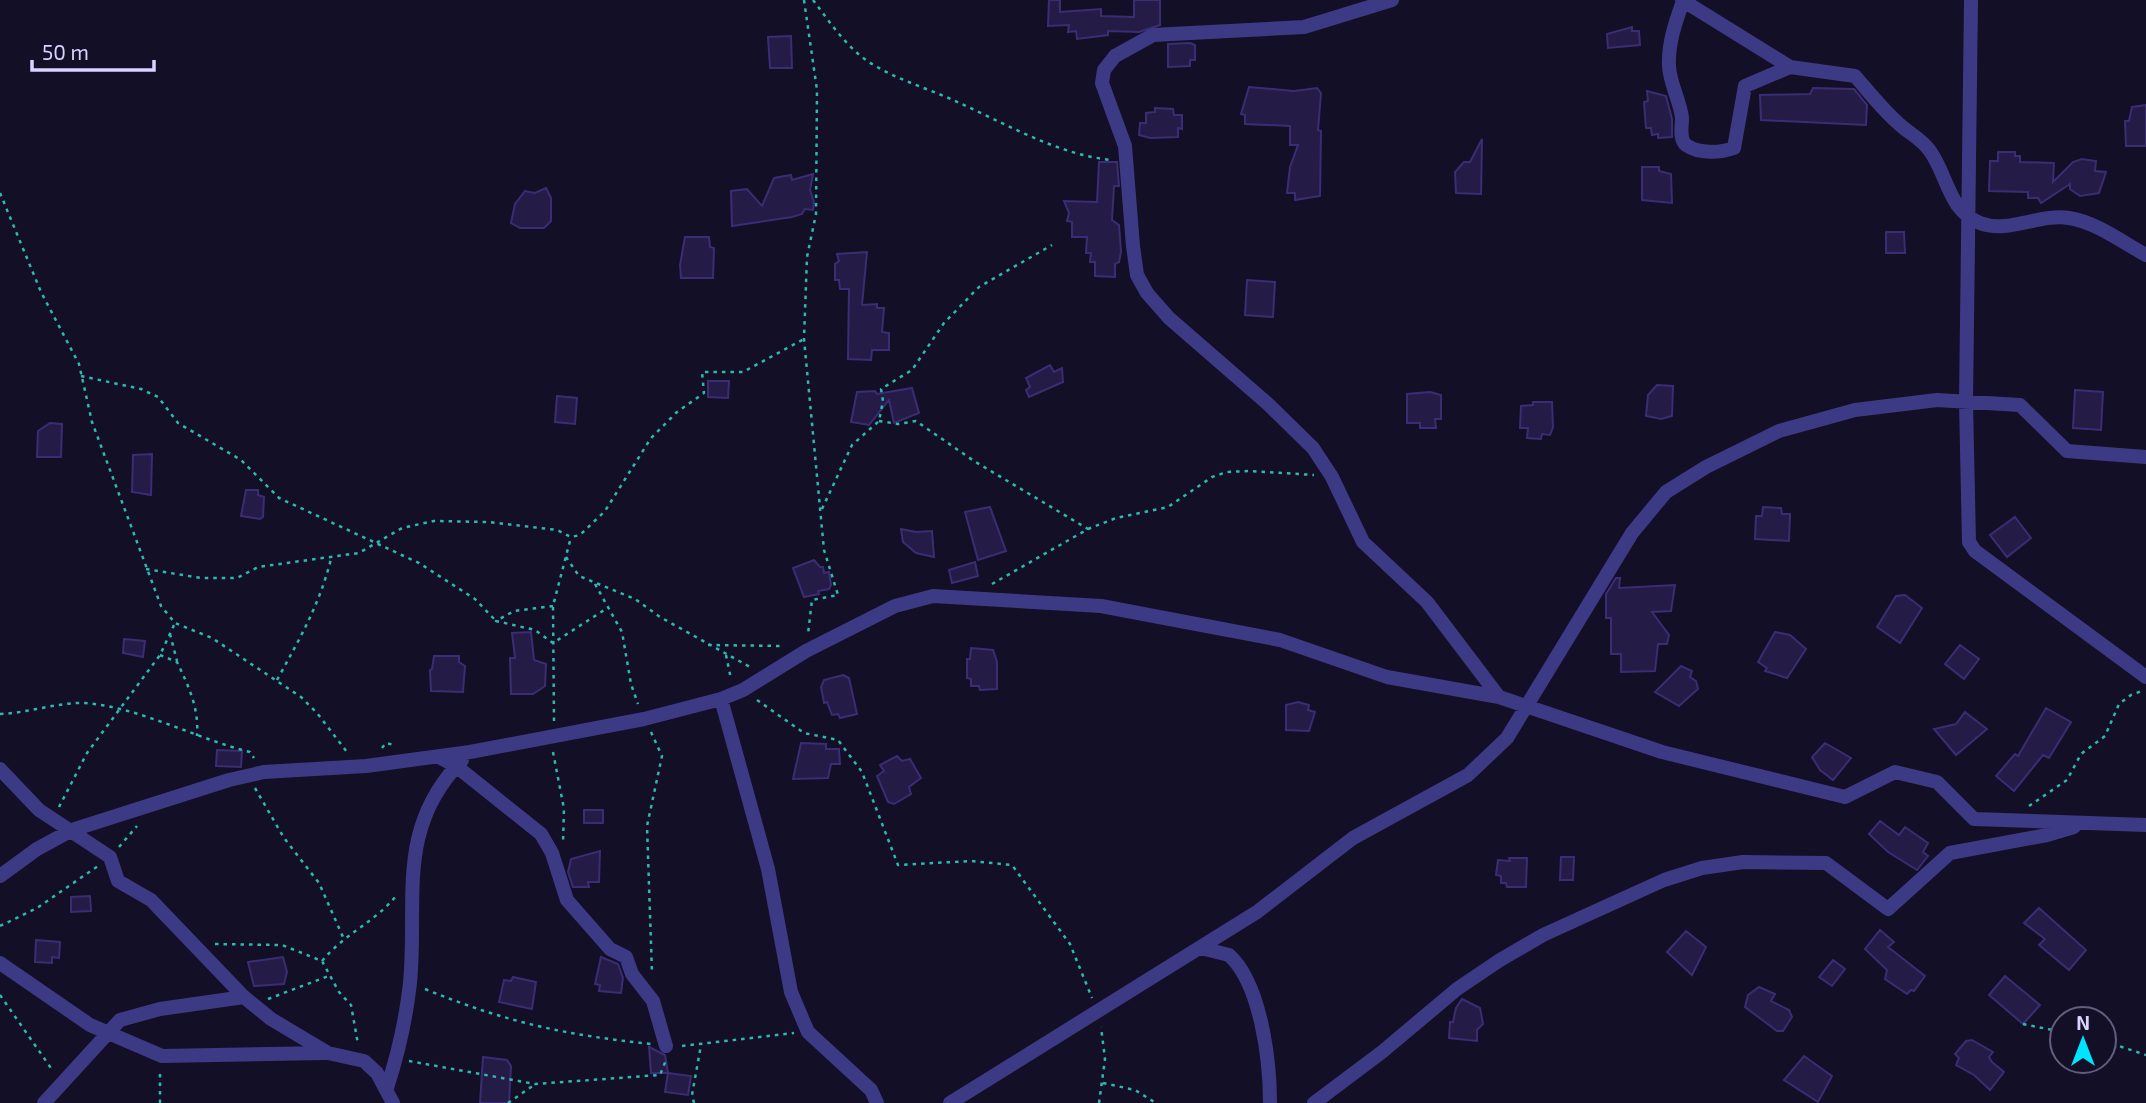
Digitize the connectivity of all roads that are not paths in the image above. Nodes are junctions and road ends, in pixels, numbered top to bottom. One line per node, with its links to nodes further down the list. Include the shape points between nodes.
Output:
1 (1392, 0): 11 (street, via 1304,27 1153,35 1115,56 1104,70 1102,83 1125,146 1137,275 1147,293 1313,448 1363,542 1427,603)
2 (1682, 0): 4 (street); 4 (street, via 1668,67 1686,145 1709,152 1734,148 1745,86)
3 (1971, 0): 5 (street)
4 (1790, 67): 5 (street, via 1855,76 1899,125 1931,152 1949,195)
5 (1969, 218): 6 (street, via 2000,226 2068,218 2087,223); 7 (street)
6 (2146, 255)
7 (1966, 401): 8 (street, via 2020,405 2067,450); 9 (street, via 1969,542 1975,551); 12 (street, via 1937,400 1855,411 1779,431 1666,492 1632,533)
8 (2146, 457)
9 (2146, 677)
10 (733, 695): 11 (street, via 806,651 914,599 975,597 1142,611 1280,640 1387,677); 13 (street, via 644,719); 30 (street, via 791,992 808,1032 871,1090)
11 (1499, 697): 12 (street)
12 (1528, 706): 17 (street, via 1662,752 1845,797 1895,772 1937,782 1974,819); 21 (street, via 1507,738 1468,775 1353,838 1257,912)
13 (470, 752): 14 (street); 15 (street)
14 (439, 757): 15 (street); 19 (street, via 264,772)
15 (456, 766): 25 (street, via 541,834 572,907 610,949 626,957 632,974 653,1000); 27 (street, via 425,811 416,837 410,983 397,1059)
16 (0, 769): 19 (street, via 51,818)
17 (2081, 825): 18 (street); 33 (street, via 1950,853 1888,909 1826,863 1742,862 1664,880 1542,935 1500,960)
18 (2146, 825)
19 (72, 830): 20 (street); 23 (street, via 110,857 118,881 151,900)
20 (1, 877)
21 (1200, 948): 31 (street); 32 (street, via 1229,954 1245,976 1267,1046)
22 (0, 964): 24 (street)
23 (246, 998): 24 (street, via 134,1014); 26 (street, via 298,1038)
24 (106, 1034): 26 (street, via 162,1056); 28 (street)
25 (666, 1046)
26 (328, 1053): 27 (street, via 364,1061)
27 (387, 1088): 29 (street)
28 (44, 1103)
29 (393, 1103)
30 (877, 1103)
31 (950, 1103)
32 (1270, 1103)
33 (1314, 1103)

